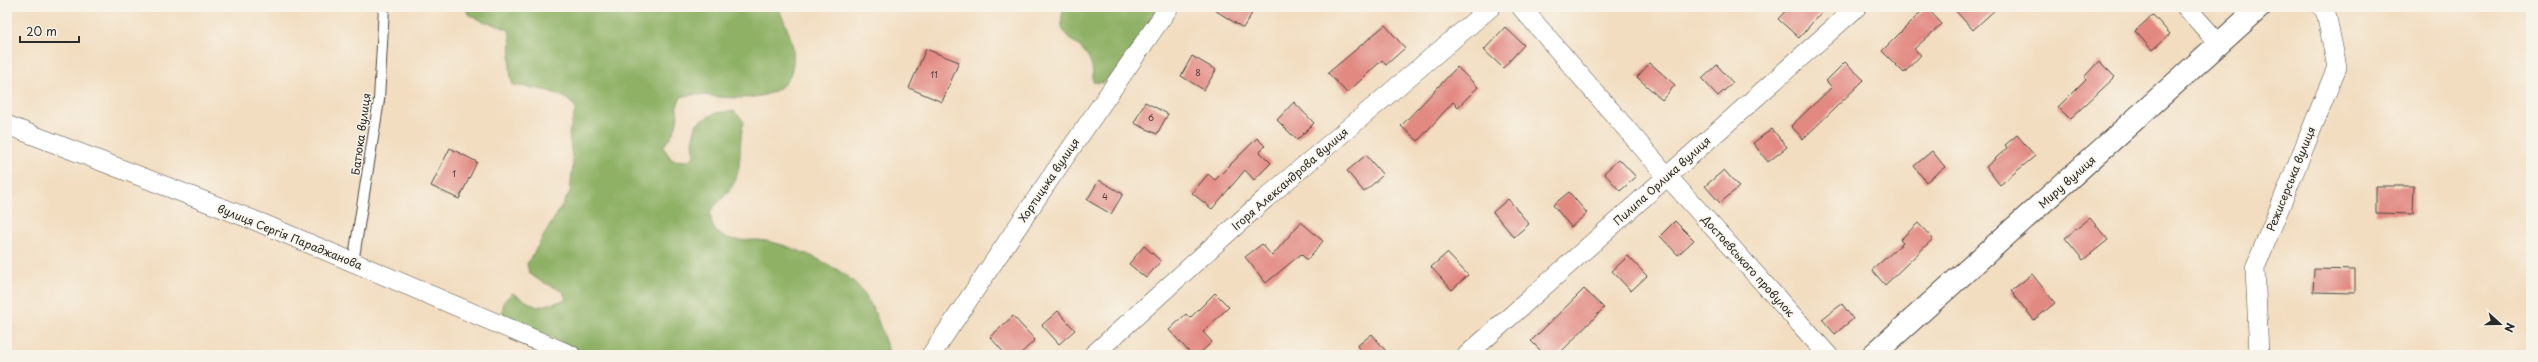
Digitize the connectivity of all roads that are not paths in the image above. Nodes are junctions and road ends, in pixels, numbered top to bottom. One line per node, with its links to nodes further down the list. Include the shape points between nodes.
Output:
1 (384, 7): 12 (lane, Батюка вулиця, via 379,100)
2 (1169, 7): 14 (street, Хортицька вулиця)
3 (1491, 7): 15 (street, Ігоря Александрова вулиця, via 1265,199)
4 (1521, 7): 11 (street, Достоєвського провулок)
5 (1857, 7): 11 (street, Пилипа Орлика вулиця)
6 (2186, 7): 9 (street)
7 (2260, 7): 9 (street, Миру вулиця)
8 (2322, 7): 19 (street, Режисерська вулиця, via 2326,13 2337,67 2255,268)
9 (2220, 44): 18 (street, Миру вулиця)
10 (7, 125): 12 (street, вулиця Сергія Параджанова, via 254,220)
11 (1668, 177): 16 (street, Пилипа Орлика вулиця); 17 (street, Достоєвського провулок)
12 (354, 263): 13 (street, вулиця Сергія Параджанова)
13 (571, 355)
14 (931, 355)
15 (1093, 355)
16 (1467, 355)
17 (1828, 355)
18 (1873, 355)
19 (2259, 355)

